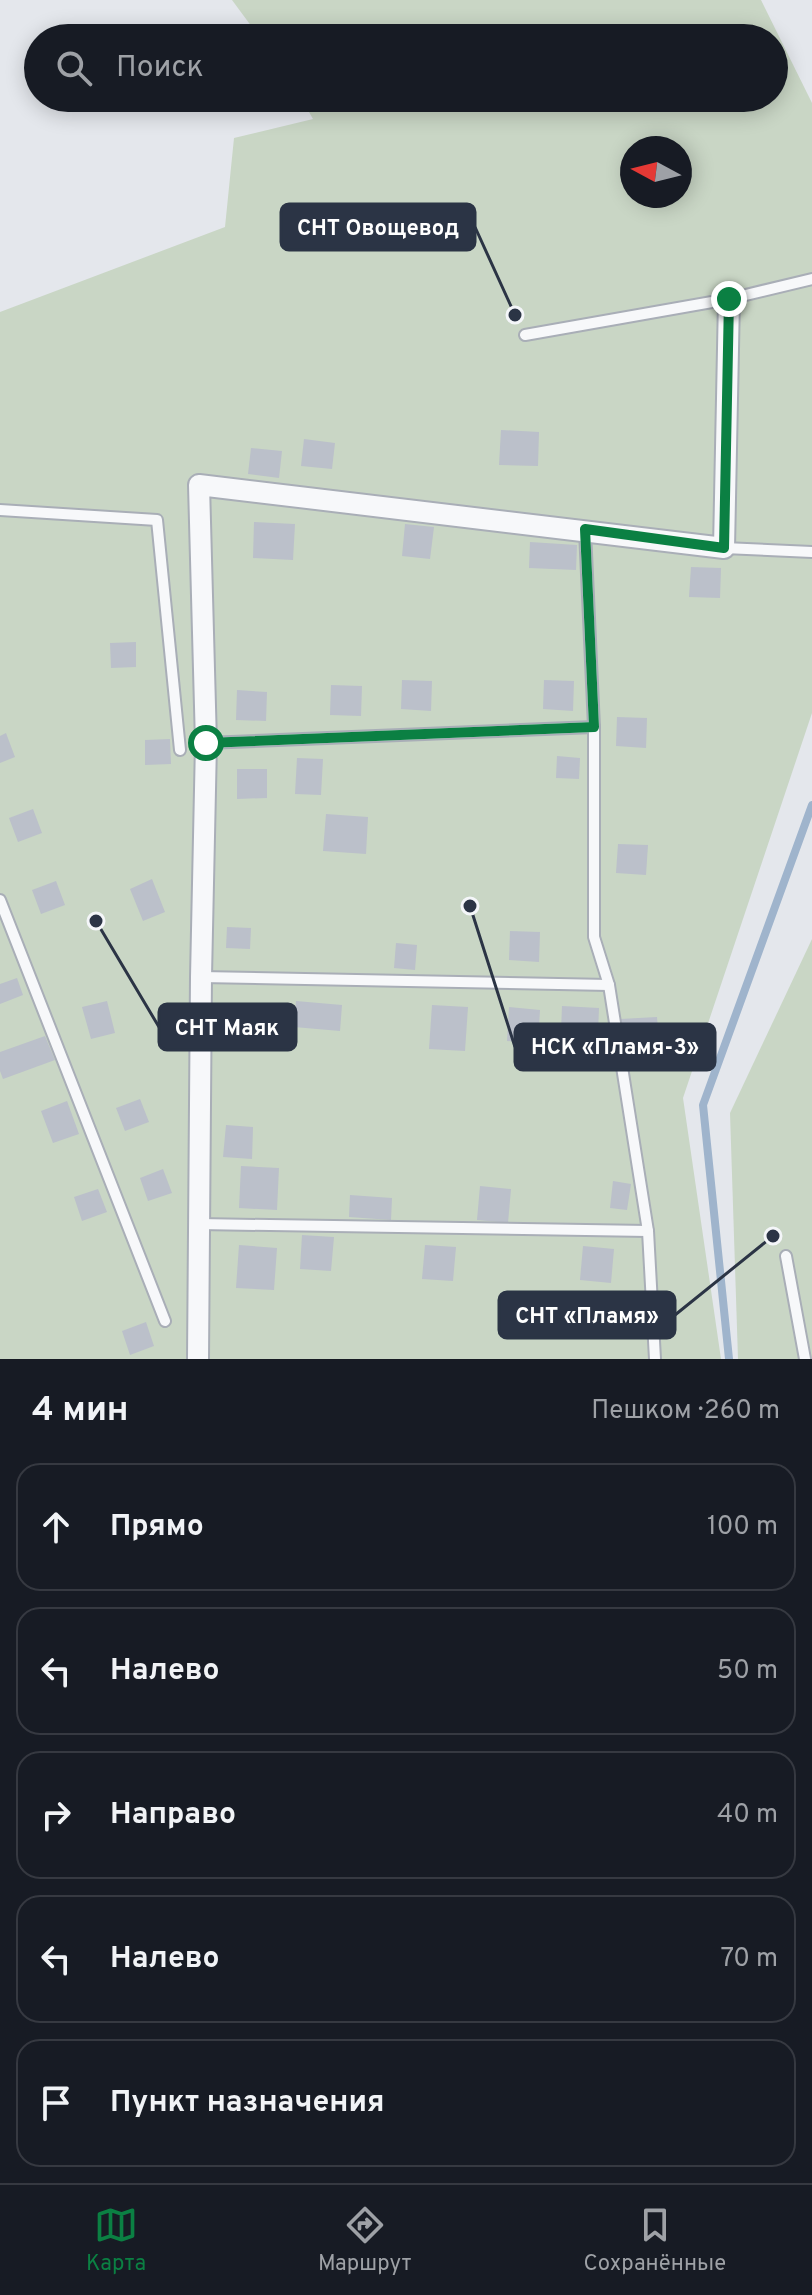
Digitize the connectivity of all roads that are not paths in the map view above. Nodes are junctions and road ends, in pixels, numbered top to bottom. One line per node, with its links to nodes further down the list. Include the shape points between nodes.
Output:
1 (812, 279): 2 (lane)
2 (729, 299): 3 (lane); 6 (street)
3 (525, 335)
4 (0, 510): 10 (lane, via 157,520)
5 (585, 529): 6 (street); 8 (lane); 9 (street, via 199,485)
6 (724, 548): 7 (lane)
7 (812, 552)
8 (594, 727): 9 (lane); 13 (lane, via 594,937)
9 (206, 743): 12 (street)
10 (180, 750)
11 (0, 900): 17 (lane)
12 (201, 977): 13 (lane); 14 (street)
13 (609, 985): 15 (lane)
14 (199, 1224): 15 (lane); 18 (street)
15 (648, 1231): 19 (lane)
16 (786, 1256): 20 (lane)
17 (165, 1321)
18 (198, 1359)
19 (655, 1359)
20 (805, 1359)

